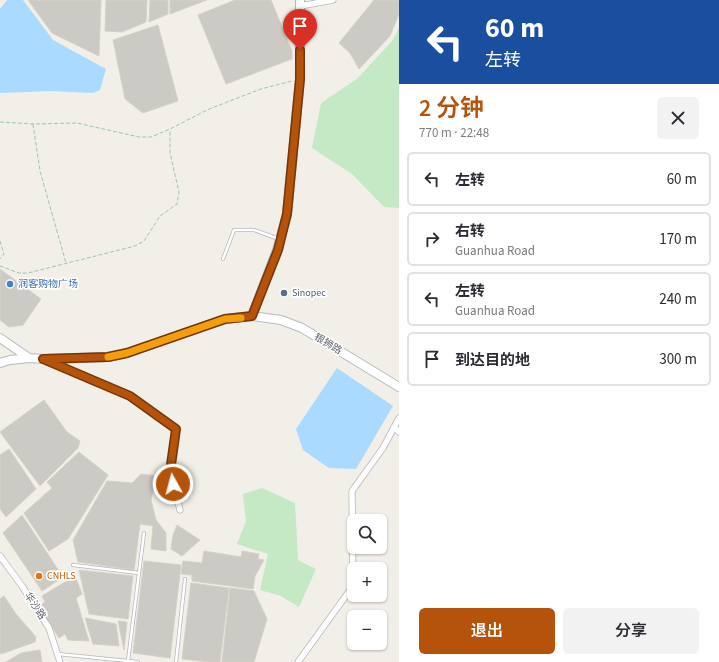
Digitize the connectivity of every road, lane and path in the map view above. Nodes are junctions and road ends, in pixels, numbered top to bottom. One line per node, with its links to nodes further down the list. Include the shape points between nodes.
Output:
1 (333, 0): 2 (street)
2 (300, 3): 3 (main road)
3 (300, 79): 6 (path, via 261,89 209,109); 7 (main road, via 287,214)
4 (0, 122): 5 (path)
5 (33, 124): 6 (path, via 77,123 139,137 151,137); 11 (path, via 40,171)
6 (170, 129): 11 (path, via 170,153 179,192 177,204 160,216 144,242)
7 (280, 240): 10 (lane, via 254,230 234,230); 13 (main road)
8 (0, 241): 9 (path, via 4,254)
9 (0, 259)
10 (223, 259)
11 (66, 264): 12 (path, via 28,273 19,273)
12 (0, 266)
13 (252, 316): 16 (main road, 银狮路, via 225,319 127,353 108,357); 18 (main road, 银狮路, via 281,320 302,328)
14 (0, 338): 15 (main road)
15 (29, 358): 16 (main road, 银狮路); 17 (main road, 银狮路)
16 (43, 359): 21 (street, via 130,396 176,429 170,472)
17 (0, 363)
18 (399, 388)
19 (399, 418): 20 (street)
20 (397, 430): 32 (street, via 352,491 353,586)
21 (180, 510)
22 (144, 533): 25 (lane)
23 (0, 556): 27 (street, 华沙路, via 49,628)
24 (72, 565): 25 (lane)
25 (140, 573): 28 (lane)
26 (185, 579): 31 (lane)
27 (57, 654): 28 (lane); 29 (street, 华沙路)
28 (128, 661): 30 (lane)
29 (60, 662)
30 (138, 662)
31 (176, 662)
32 (298, 662)

